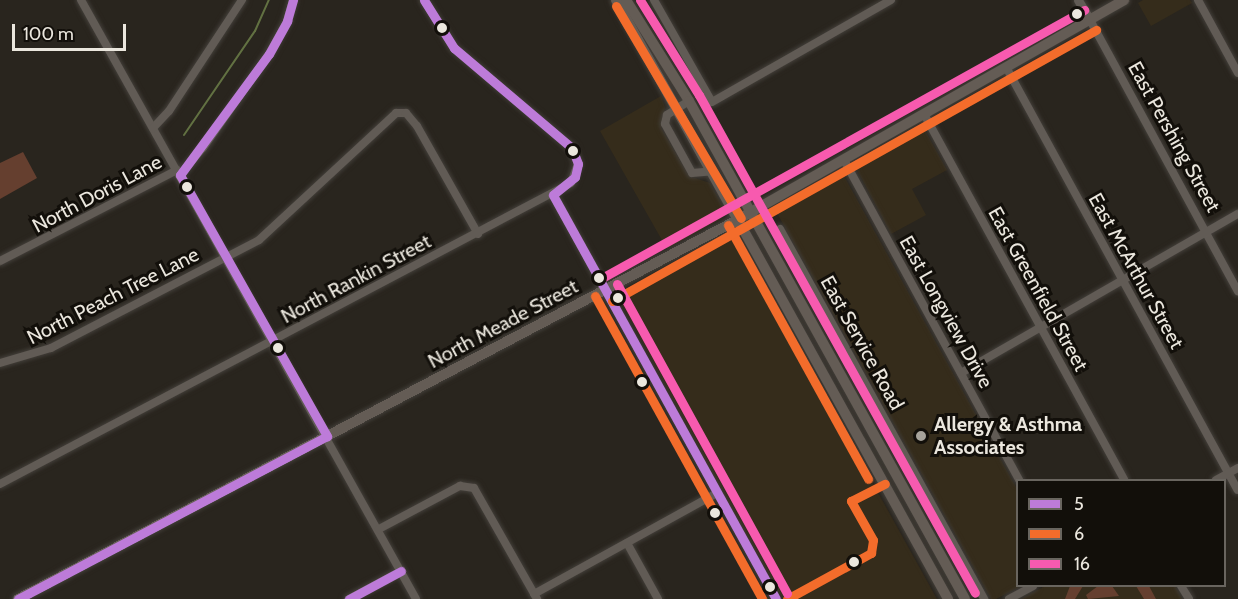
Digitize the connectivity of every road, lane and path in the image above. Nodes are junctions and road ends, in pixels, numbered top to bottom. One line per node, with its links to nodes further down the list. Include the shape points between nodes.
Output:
1 (81, 0): 18 (street)
2 (242, 0): 18 (street, via 176,101)
3 (293, 0): 21 (street, via 287,21 269,54 203,148)
4 (424, 0): 22 (street, North Rankin Street, via 454,48 572,148 578,164 571,183)
5 (616, 0): 16 (main road)
6 (627, 0): 15 (main road)
7 (656, 0): 8 (street, via 712,102)
8 (891, 0)
9 (1078, 0): 12 (street, East Pershing Street)
10 (1124, 0): 12 (main road, North Meade Street)
11 (1198, 0): 14 (street)
12 (1090, 20): 13 (main road, North Meade Street); 27 (street, East Pershing Street)
13 (1006, 67): 17 (main road, North Meade Street); 31 (street, East McArthur Street)
14 (1238, 73)
15 (689, 101): 16 (street); 23 (main road)
16 (677, 108): 20 (main road); 20 (street, via 667,115 665,124 690,171 698,175)
17 (924, 114): 19 (main road, North Meade Street); 34 (street, East Greenfield Street)
18 (153, 128): 21 (street)
19 (844, 160): 23 (main road, North Meade Street); 37 (street, East Longview Drive)
20 (713, 171): 25 (main road)
21 (178, 172): 29 (street); 30 (street, North Doris Lane)
22 (553, 195): 28 (street, North Rankin Street); 32 (street)
23 (751, 212): 25 (main road, North Meade Street); 58 (main road)
24 (1238, 214): 27 (street)
25 (740, 219): 32 (main road, North Meade Street); 57 (main road)
26 (780, 229): 59 (street, East Service Road)
27 (1206, 232): 31 (street); 33 (street, East Pershing Street)
28 (478, 234): 29 (street, North Peach Tree Lane, via 417,126 401,112 381,125 273,230); 35 (street, North Rankin Street)
29 (225, 258): 35 (street); 36 (street, North Peach Tree Lane, via 51,348 28,358)
30 (0, 261)
31 (1122, 279): 34 (street); 40 (street, East McArthur Street)
32 (606, 290): 38 (main road, North Meade Street); 46 (street)
33 (1238, 291)
34 (1040, 327): 37 (street); 42 (street, East Greenfield Street)
35 (273, 341): 38 (street); 44 (street, North Rankin Street)
36 (0, 363)
37 (961, 373): 41 (street, East Longview Drive)
38 (327, 436): 47 (street); 52 (main road, North Meade Street)
39 (1238, 468): 40 (street)
40 (1229, 473): 43 (street); 45 (street, East McArthur Street)
41 (1018, 479)
42 (1123, 479)
43 (1218, 479)
44 (0, 484)
45 (1238, 490)
46 (717, 493): 48 (street); 56 (street)
47 (379, 529): 49 (street); 51 (street, via 460,486 471,486 480,494)
48 (627, 543): 51 (street); 55 (street)
49 (401, 571): 53 (street); 54 (street)
50 (1031, 587): 60 (street)
51 (536, 596)
52 (18, 599)
53 (349, 599)
54 (416, 599)
55 (657, 599)
56 (776, 599)
57 (948, 599)
58 (965, 599)
59 (984, 599)
60 (1010, 599)

